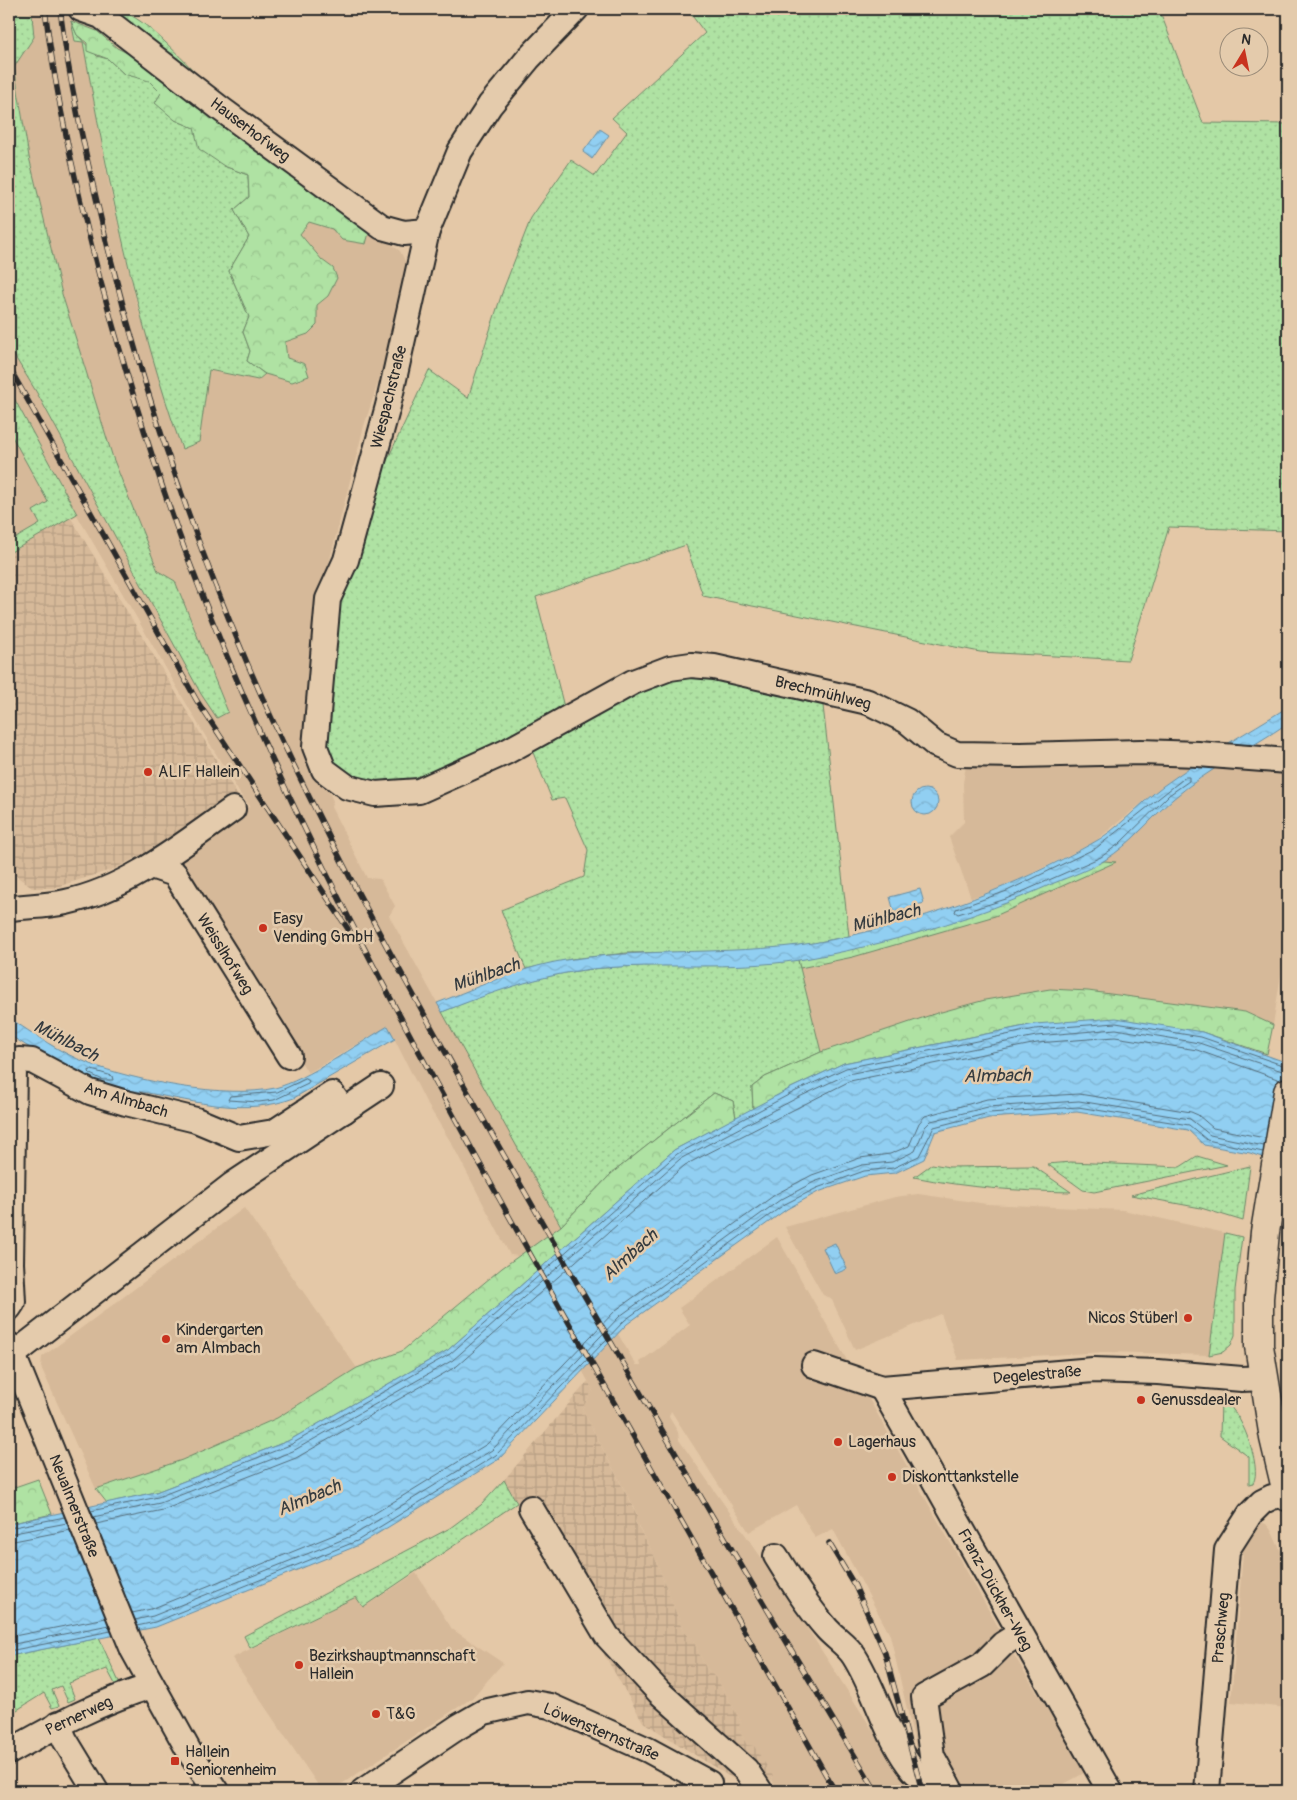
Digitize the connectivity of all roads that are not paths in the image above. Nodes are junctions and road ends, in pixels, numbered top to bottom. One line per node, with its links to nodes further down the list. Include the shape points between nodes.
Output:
1 (81, 9): 3 (street, Hauserhofweg, via 101,16 382,227 404,233)
2 (576, 9): 3 (street, Wiespachstraße, via 528,59 486,112 460,151)
3 (427, 231): 5 (street, Wiespachstraße, via 388,406 346,560 328,599 315,747 324,770 347,787)
4 (1288, 761): 5 (street, Brechmühlweg, via 1141,752 958,754 936,745 907,721 868,702 714,666 691,665 670,668 634,682 506,752 419,791)
5 (375, 794)
6 (234, 809): 7 (street)
7 (151, 866): 8 (street, via 94,894 65,903); 9 (street, Weisslhofweg, via 175,874)
8 (10, 905)
9 (289, 1056)
10 (380, 1086): 12 (street)
11 (1288, 1092): 16 (main road, via 1272,1185 1259,1298 1259,1346)
12 (344, 1111): 13 (street, Am Almbach, via 332,1094 274,1132 239,1138 196,1120 90,1092 32,1061 19,1060 14,1070 13,1302); 14 (street, via 232,1186)
13 (9, 1308)
14 (10, 1353): 22 (street, Neualmerstraße)
15 (814, 1365): 17 (street, Degelestraße)
16 (1264, 1378): 17 (street, Degelestraße, via 1092,1370); 18 (main road)
17 (882, 1388): 21 (street, Franz-Dückher-Weg)
18 (1288, 1495): 32 (street, Praschweg, via 1272,1496 1262,1502 1250,1514 1227,1550)
19 (531, 1508): 30 (street, via 607,1636 659,1692 746,1770)
20 (776, 1556): 26 (street, via 803,1600 852,1654 870,1683 898,1746 916,1772)
21 (1018, 1634): 26 (street, via 982,1665 924,1697 932,1756); 31 (street, Franz-Dückher-Weg)
22 (142, 1667): 23 (street, Pernerweg, via 127,1693); 28 (street, Neualmerstraße, via 190,1753)
23 (58, 1724): 24 (street, Pernerweg); 27 (street)
24 (9, 1752)
25 (709, 1782): 29 (street, Löwensternstraße, via 648,1750 550,1706 528,1702 484,1712)
26 (949, 1787)
27 (96, 1791)
28 (216, 1791)
29 (362, 1791)
30 (760, 1791)
31 (1110, 1791)
32 (1207, 1791)

